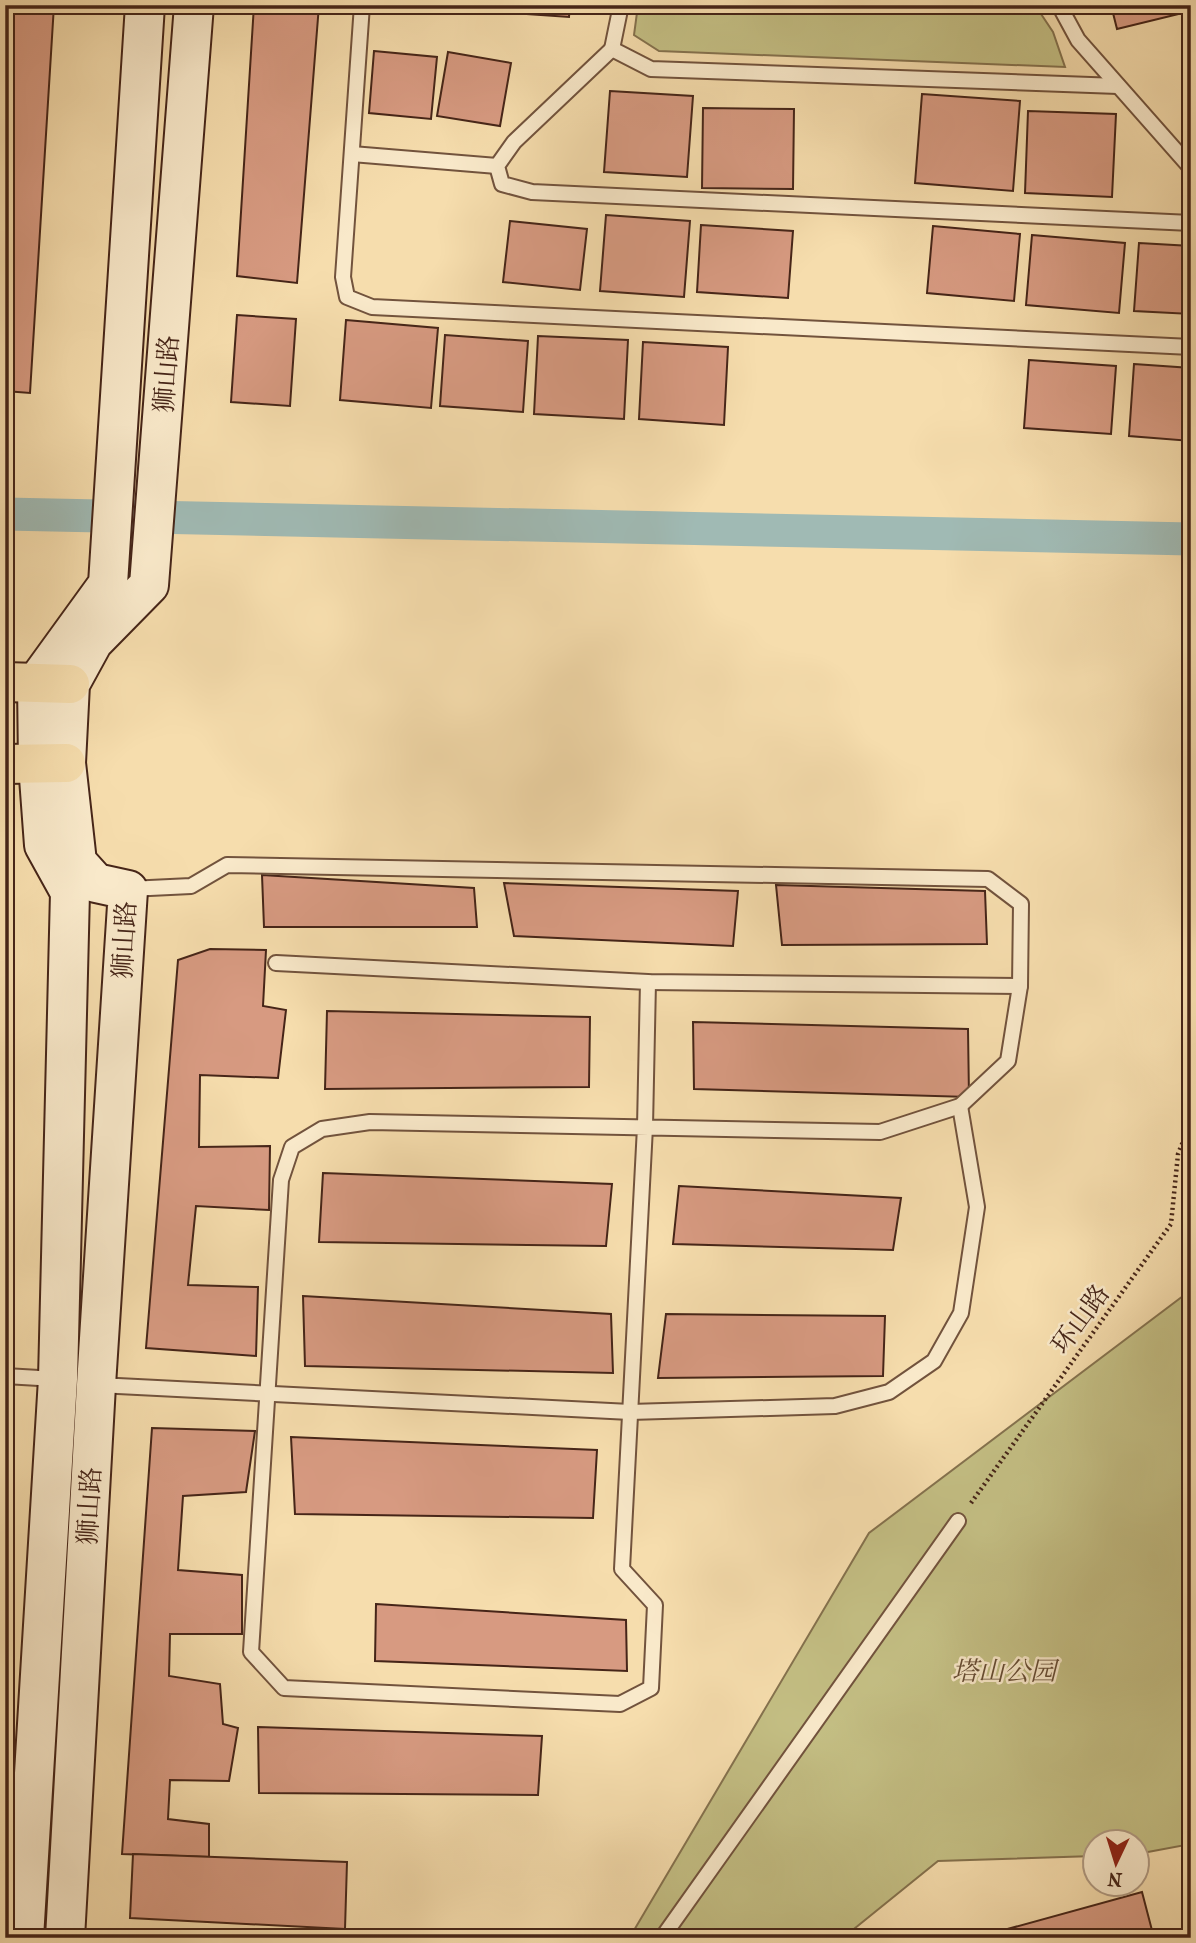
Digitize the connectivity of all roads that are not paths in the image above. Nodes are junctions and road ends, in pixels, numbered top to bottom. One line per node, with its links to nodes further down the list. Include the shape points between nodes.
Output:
1 (145, 5): 13 (main road, 狮山路, via 108,584)
2 (194, 5): 13 (main road, 狮山路, via 149,585 93,642)
3 (362, 5): 8 (lane)
4 (621, 5): 6 (lane)
5 (1059, 5): 7 (lane, via 1078,40)
6 (612, 49): 7 (lane, via 651,69); 9 (lane, via 514,142)
7 (1118, 86): 10 (lane)
8 (352, 154): 9 (lane); 12 (lane, via 343,278 347,298 372,307)
9 (497, 166): 11 (lane, via 502,184 532,192)
10 (1191, 168)
11 (1191, 223)
12 (1191, 346)
13 (37, 683): 14 (main road, 狮山路)
14 (37, 763): 15 (main road, 狮山路, via 76,862 96,883); 22 (main road, 狮山路, via 44,845 70,892)
15 (128, 890): 18 (lane, via 191,886 227,865 988,879 1021,904); 23 (main road, 狮山路)
16 (276, 962): 17 (lane)
17 (648, 982): 18 (lane); 20 (lane)
18 (1020, 986): 19 (lane, via 1008,1061)
19 (960, 1106): 20 (lane, via 880,1132); 25 (lane, via 977,1207 961,1313 934,1361 889,1392 835,1406)
20 (645, 1128): 24 (lane, via 370,1122 322,1129 292,1147 281,1180); 25 (lane)
21 (5, 1376): 22 (lane)
22 (58, 1379): 27 (main road, 狮山路)
23 (96, 1385): 24 (lane); 28 (main road, 狮山路)
24 (268, 1395): 25 (lane); 25 (lane, via 251,1652 284,1688 620,1704 651,1688 655,1605 622,1569)
25 (630, 1412)
26 (958, 1521): 29 (lane)
27 (24, 1938)
28 (65, 1938)
29 (662, 1938)

